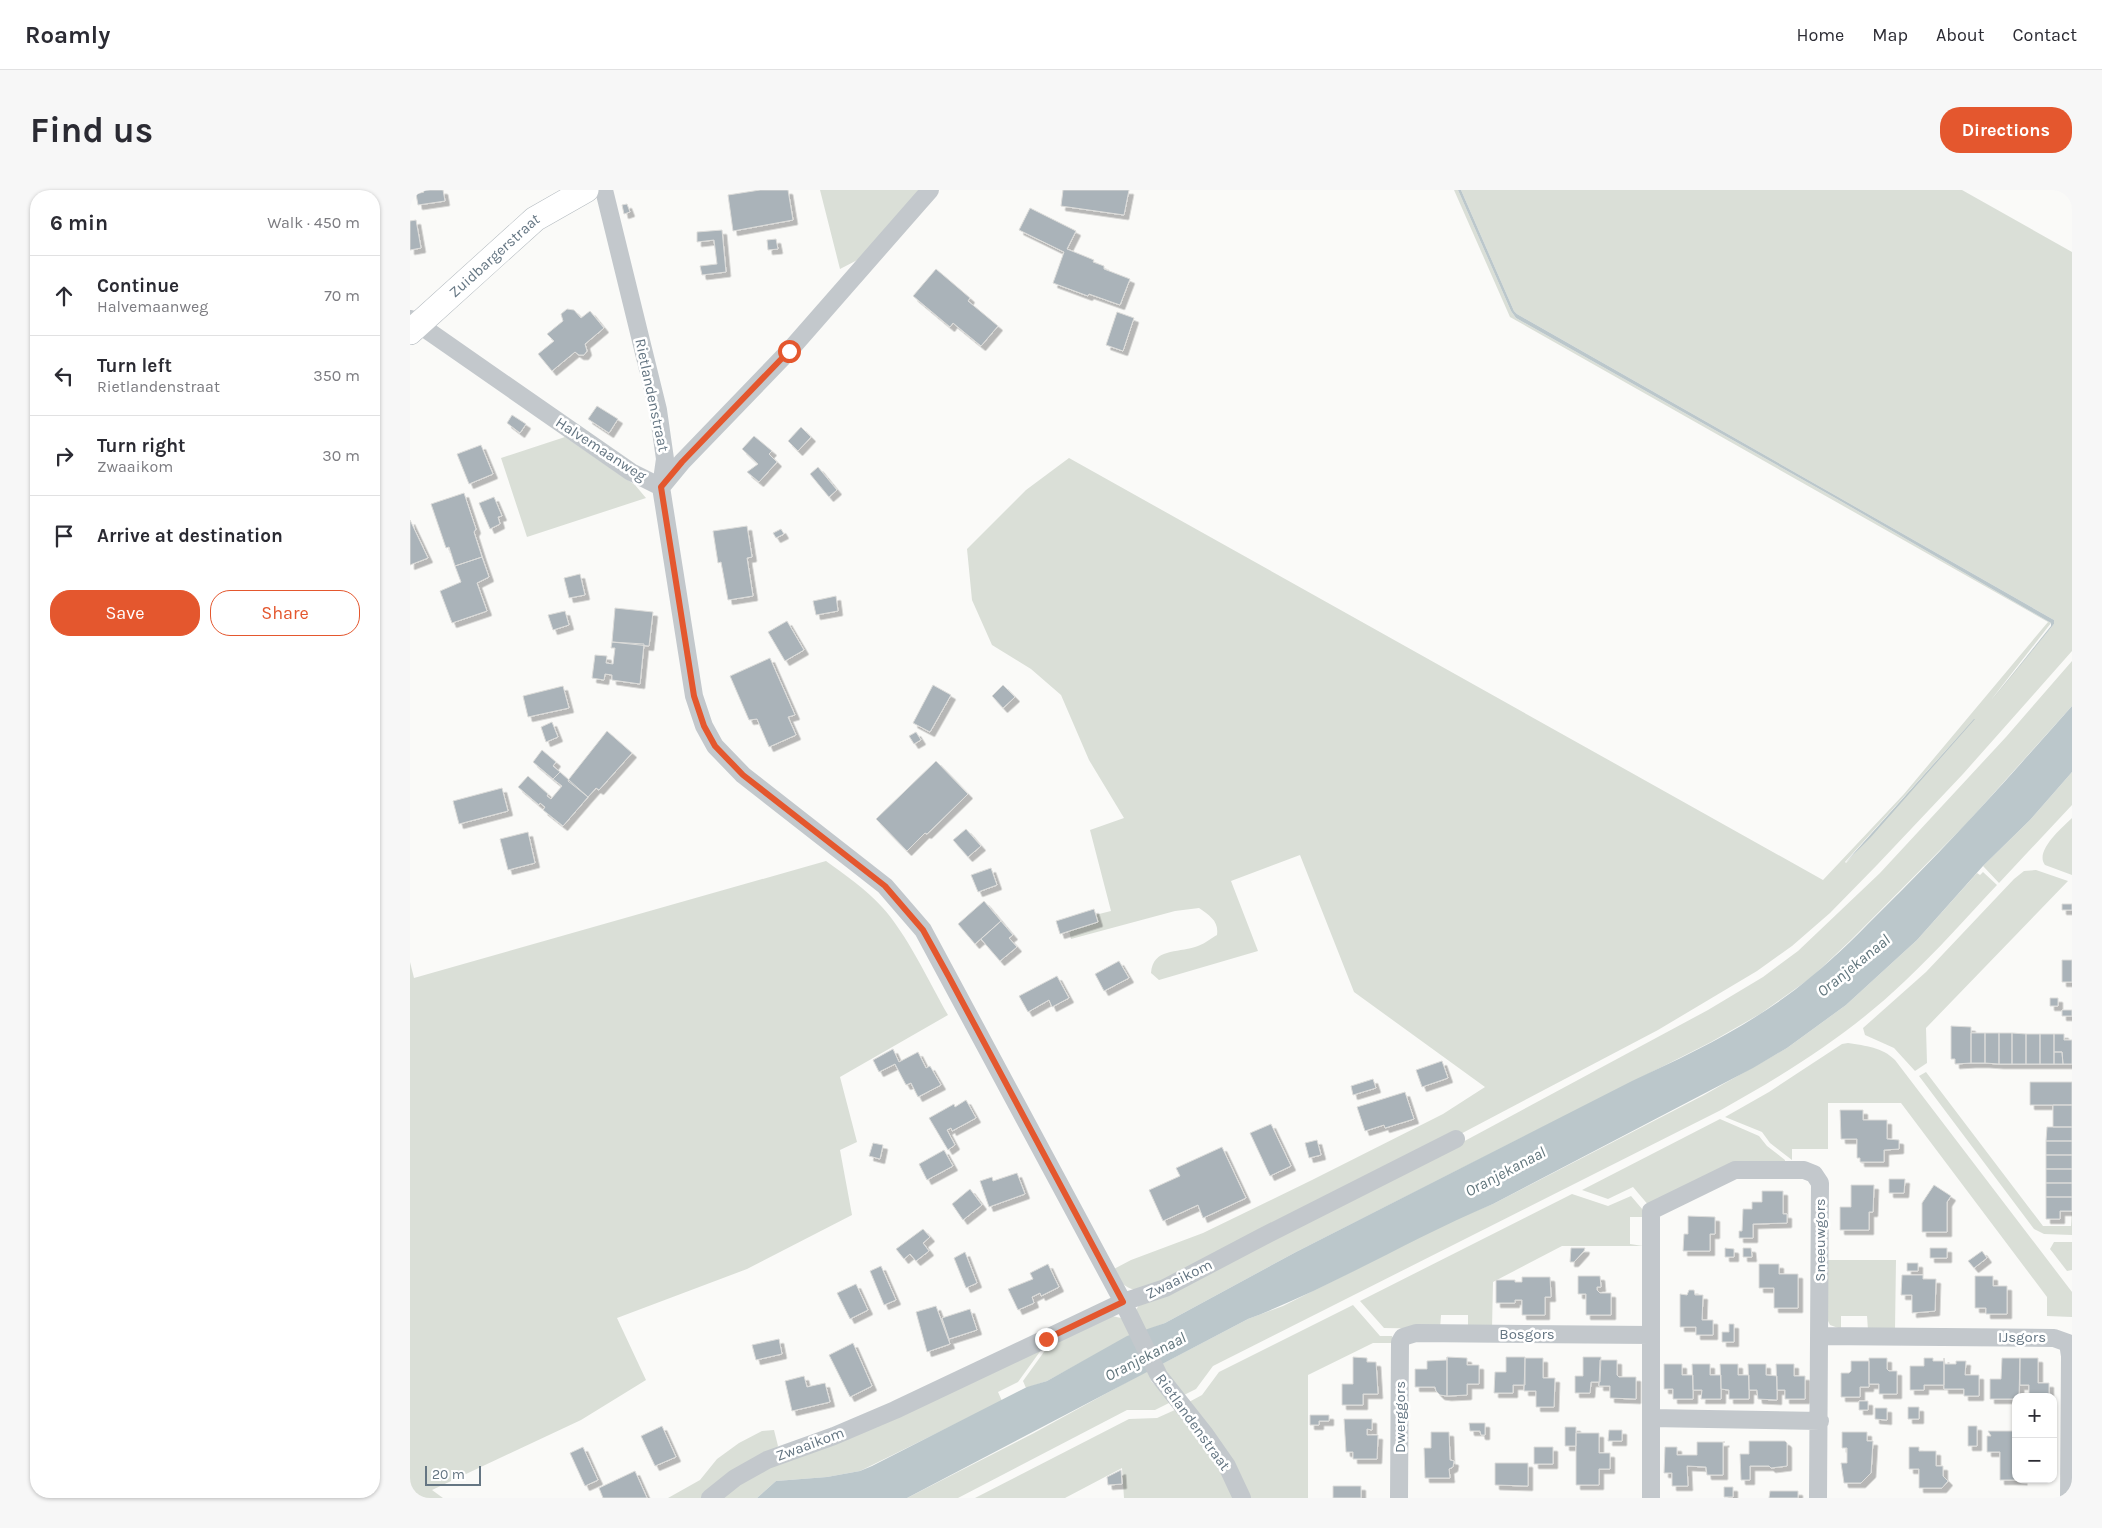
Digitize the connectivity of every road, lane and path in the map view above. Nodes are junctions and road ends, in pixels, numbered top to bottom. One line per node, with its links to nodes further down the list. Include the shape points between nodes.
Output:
1 (586, 190): 4 (street, Zuidbargerstraat, via 535,220)
2 (604, 190): 5 (street, Rietlandenstraat, via 658,410 665,459)
3 (930, 190): 5 (street, Halvemaanweg, via 789,351)
4 (413, 325): 5 (street, Halvemaanweg, via 631,472)
5 (661, 487): 7 (street, Rietlandenstraat, via 694,696 715,746 743,775 885,886 923,930)
6 (1456, 1139): 7 (street, Zwaaikom, via 1166,1288)
7 (1123, 1302): 13 (street, Zwaaikom, via 895,1410 767,1460 734,1478); 14 (street, Rietlandenstraat, via 1159,1376 1227,1466)
8 (1651, 1335): 9 (street, Sneeuwgors, via 1651,1212 1736,1170 1804,1170 1814,1174 1820,1183); 10 (street, Bosgors, via 1416,1333); 11 (street)
9 (1820, 1336): 12 (street, Sneeuwgors); 18 (street, IJsgors, via 2054,1338 2068,1343)
10 (1403, 1337): 15 (street, Dwerggors, via 1400,1342)
11 (1651, 1418): 12 (street); 16 (street)
12 (1820, 1421): 17 (street, Sneeuwgors)
13 (710, 1498)
14 (1242, 1498)
15 (1399, 1498)
16 (1651, 1498)
17 (1818, 1498)
18 (2069, 1498)

